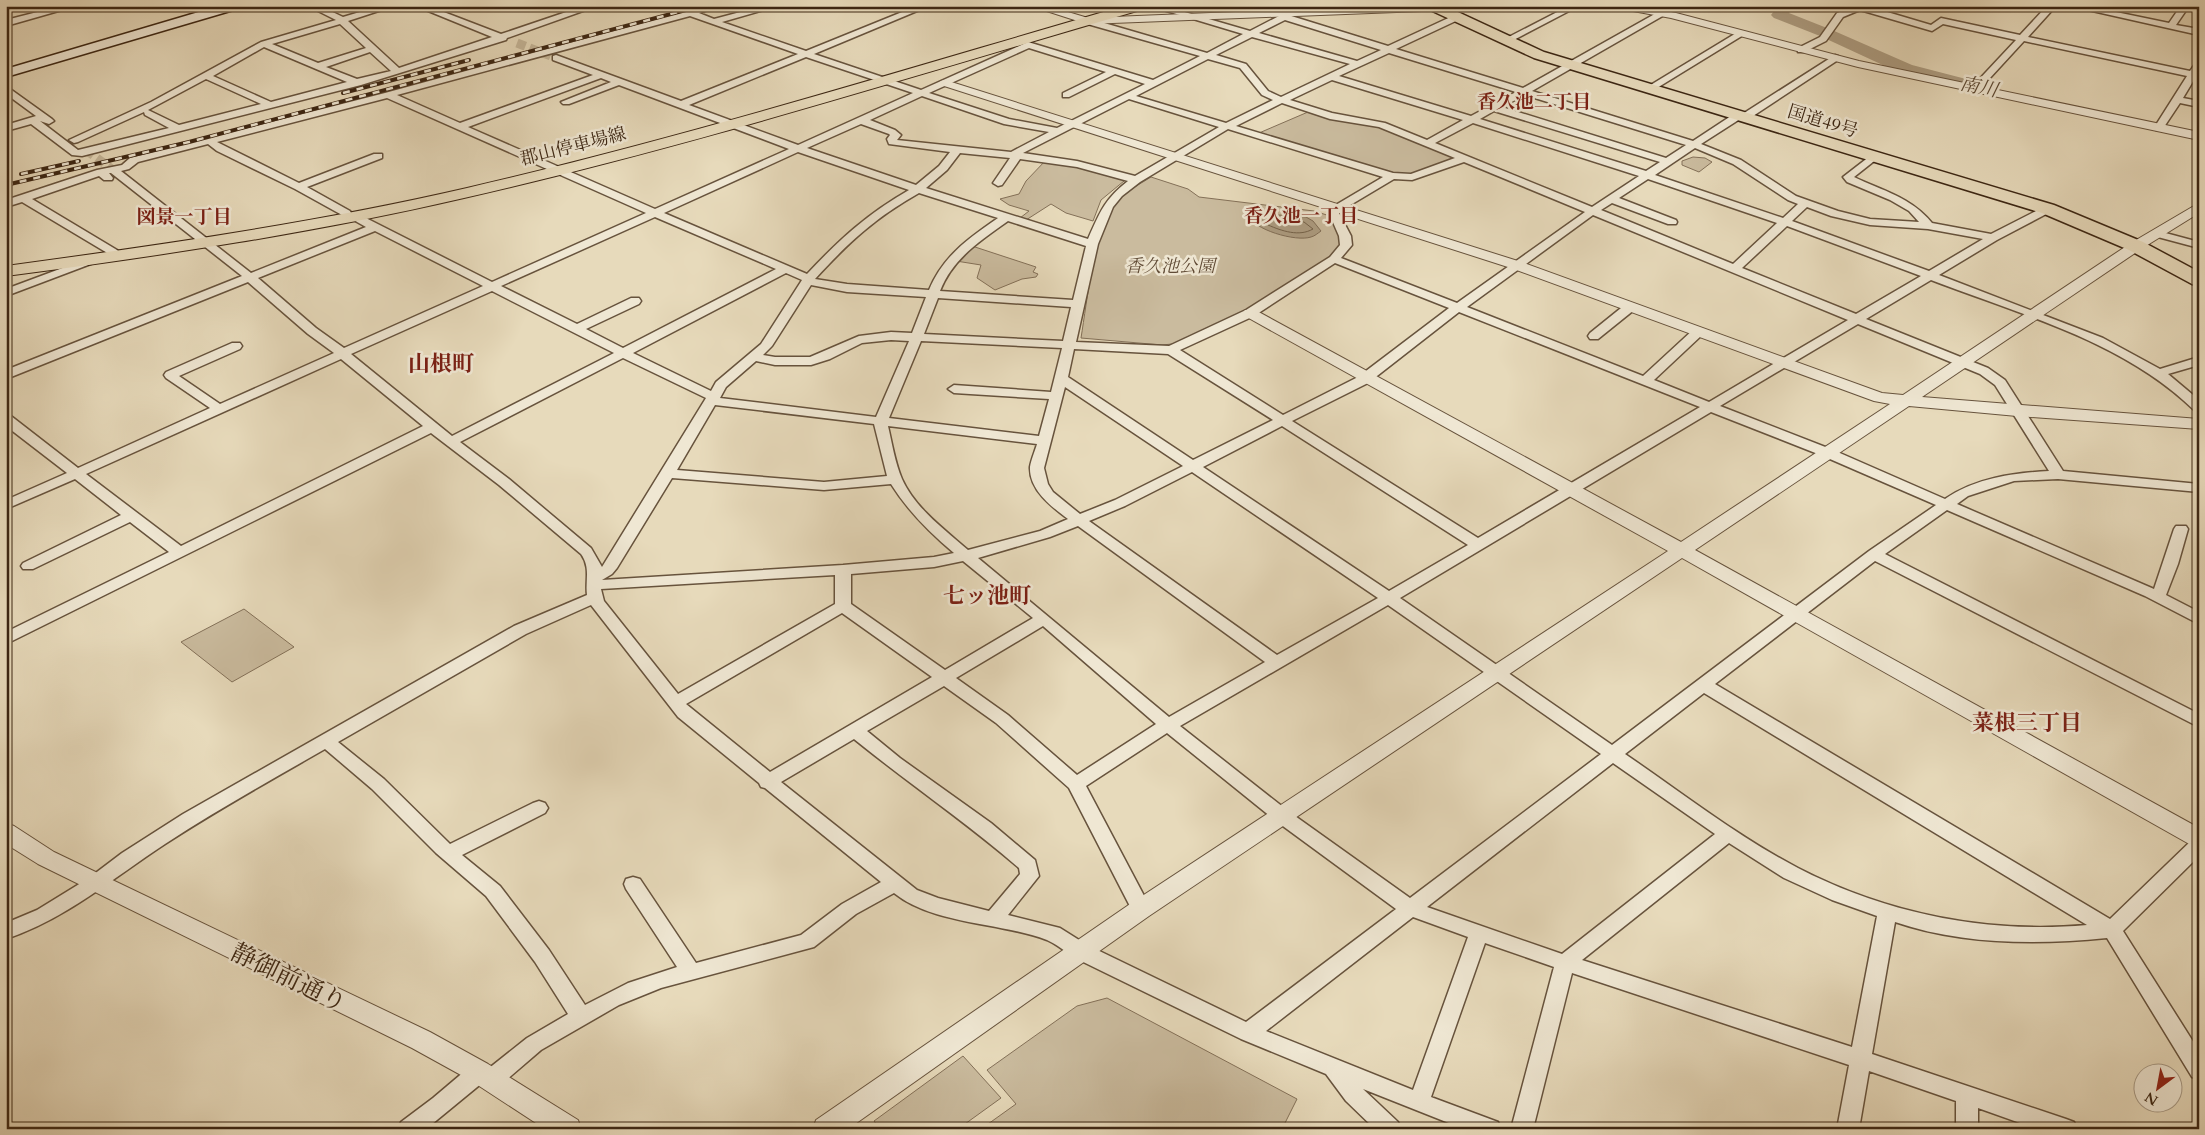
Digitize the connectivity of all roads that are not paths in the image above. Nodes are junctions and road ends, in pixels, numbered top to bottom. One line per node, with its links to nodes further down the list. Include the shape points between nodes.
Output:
1 (72, 6): 31 (street)
2 (233, 6): 56 (main road)
3 (312, 6): 28 (street)
4 (390, 6): 28 (street)
5 (420, 6): 37 (street)
6 (593, 6): 37 (street)
7 (716, 6): 23 (street)
8 (774, 6): 30 (street)
9 (925, 6): 46 (street)
10 (1036, 6): 29 (street)
11 (1126, 6): 29 (main road, 郡山停車場線)
12 (1138, 6): 29 (main road, 郡山停車場線)
13 (1154, 6): 26 (street)
14 (1676, 6): 24 (street)
15 (1898, 6): 22 (street, via 1892,10)
16 (2052, 6): 38 (street)
17 (2074, 6): 32 (street)
18 (2178, 6): 32 (street, via 2183,9)
19 (1435, 7): 20 (street); 25 (street); 27 (highway, 国道49号)
20 (1490, 7): 21 (street)
21 (1567, 7): 24 (street, via 1633,8); 39 (street, via 1567,10)
22 (1865, 7): 38 (street, via 1932,28 1941,21); 45 (street, via 1840,14 1823,39)
23 (691, 13): 30 (street); 71 (street)
24 (1666, 14): 35 (street); 51 (street)
25 (1284, 15): 26 (street); 34 (street); 44 (street)
26 (1193, 17): 29 (street); 34 (street)
27 (1457, 17): 39 (highway, 国道49号); 44 (street)
28 (342, 20): 41 (street); 43 (street)
29 (1084, 20): 47 (street); 61 (main road, 郡山停車場線)
30 (713, 22): 46 (street)
31 (6, 23)
32 (2171, 26): 33 (street)
33 (2199, 32)
34 (1252, 33): 47 (street); 50 (street)
35 (1741, 34): 45 (street); 67 (street)
36 (2075, 36): 42 (street)
37 (501, 37): 40 (street); 55 (street)
38 (2022, 38): 42 (street); 68 (street)
39 (1505, 41): 51 (highway, 国道49号)
40 (517, 43)
41 (264, 44): 52 (street); 59 (street)
42 (2065, 47): 58 (street)
43 (371, 49): 52 (street); 55 (street)
44 (1388, 49): 50 (street); 69 (street)
45 (1801, 50): 49 (street)
46 (806, 55): 61 (street); 79 (street)
47 (1206, 56): 65 (street); 74 (street, via 1243,66 1261,91)
48 (556, 58): 57 (street)
49 (1835, 58): 68 (street); 83 (street)
50 (1358, 64): 60 (street)
51 (1573, 65): 67 (highway, 国道49号); 69 (street)
52 (318, 66): 63 (street)
53 (2199, 66): 58 (street)
54 (1114, 71): 64 (street, via 1028,45); 65 (street); 72 (street)
55 (397, 72): 63 (street)
56 (6, 73)
57 (601, 75): 62 (street); 90 (street)
58 (2196, 75): 75 (street)
59 (206, 76): 78 (street); 80 (street)
60 (1332, 76): 74 (street); 84 (street)
61 (879, 79): 70 (street); 87 (main road, 郡山停車場線)
62 (618, 82): 76 (street); 79 (street)
63 (358, 83): 78 (street)
64 (946, 83): 70 (street); 88 (street)
65 (1153, 83): 73 (street)
66 (6, 89): 82 (street)
67 (1649, 90): 83 (highway, 国道49号)
68 (1976, 90): 92 (street)
69 (1523, 91): 81 (street); 99 (street)
70 (921, 94): 86 (street); 94 (street, via 1007,122)
71 (388, 95): 90 (street); 97 (street)
72 (1066, 95)
73 (1128, 96): 88 (street); 89 (street)
74 (1280, 100): 89 (street); 98 (street, via 1330,116 1370,122)
75 (2179, 100): 77 (street); 92 (street)
76 (566, 102)
77 (2199, 104)
78 (271, 105): 93 (street)
79 (680, 105): 87 (street)
80 (151, 108): 93 (street); 96 (street); 100 (street, via 93,138 90,141)
81 (1494, 108): 84 (street); 109 (street)
82 (44, 116): 85 (street); 96 (street)
83 (1740, 117): 99 (street); 107 (highway, 国道49号)
84 (1473, 119): 98 (street); 114 (street)
85 (33, 120): 91 (street); 100 (street, via 76,153)
86 (861, 120): 101 (street); 103 (street, via 892,132 896,135 893,142)
87 (730, 123): 101 (street); 112 (main road, 郡山停車場線)
88 (1071, 123): 94 (street); 106 (street)
89 (1227, 126): 106 (street); 115 (street)
90 (459, 127): 112 (street)
91 (6, 128)
92 (2158, 128): 95 (street)
93 (179, 129): 100 (street)
94 (1056, 131): 104 (street)
95 (2196, 136)
96 (74, 140): 102 (street)
97 (210, 141): 110 (street, via 134,160); 118 (street, via 221,150)
98 (1426, 144): 108 (street)
99 (1693, 144): 109 (street); 124 (street, via 1737,162 1780,192)
100 (100, 149)
101 (798, 149): 119 (street); 127 (street)
102 (86, 150)
103 (956, 150): 104 (street); 119 (street, via 943,168)
104 (1015, 155): 116 (street, via 1084,165); 117 (street)
105 (378, 156): 118 (street)
106 (1178, 156): 116 (street); 125 (street)
107 (1874, 156): 126 (highway, 国道49号); 134 (street, via 1848,177 1907,203)
108 (1463, 159): 115 (street, via 1412,177); 128 (street)
109 (1666, 161): 114 (street)
110 (125, 167): 113 (street); 123 (street, via 163,199)
111 (113, 170): 123 (street)
112 (555, 170): 127 (street); 130 (main road, 郡山停車場線, via 416,204)
113 (101, 172): 120 (street); 123 (street, via 142,205)
114 (1648, 174): 121 (street); 133 (street)
115 (1392, 176): 125 (street)
116 (1136, 180): 139 (street, via 1108,206)
117 (998, 183)
118 (299, 187): 130 (street)
119 (918, 189): 131 (street); 152 (street, via 864,223)
120 (23, 198): 122 (street); 142 (street)
121 (1612, 199): 128 (street); 132 (street)
122 (6, 204)
123 (157, 204): 138 (street)
124 (1804, 204): 133 (street); 134 (street, via 1862,220)
125 (1338, 208): 143 (street, via 1334,213 1346,245); 145 (street)
126 (2048, 209): 137 (street); 141 (highway, 国道49号)
127 (655, 212): 147 (street); 154 (street)
128 (1591, 212): 145 (street); 148 (street)
129 (2196, 212): 136 (street)
130 (350, 215): 135 (street); 138 (main road, 郡山停車場線)
131 (1006, 218): 139 (street); 156 (street, via 963,248 940,277)
132 (1672, 222)
133 (1783, 222): 148 (street); 150 (street)
134 (1928, 226): 137 (street)
135 (375, 227): 151 (street); 154 (street)
136 (2158, 234): 140 (street); 141 (street)
137 (1993, 238): 150 (street)
138 (203, 241): 142 (main road, 郡山停車場線); 144 (main road, 郡山停車場線); 151 (street)
139 (1092, 244): 158 (street)
140 (2199, 245)
141 (2136, 246): 153 (highway, 国道49号); 162 (street)
142 (113, 252): 146 (main road, 郡山停車場線)
143 (1334, 259): 160 (street); 161 (street)
144 (92, 260): 149 (main road, 郡山停車場線); 155 (street)
145 (1516, 265): 159 (street); 160 (street)
146 (6, 266)
147 (785, 269): 152 (street); 171 (street)
148 (1735, 269): 163 (street)
149 (6, 272)
150 (1932, 275): 162 (street); 163 (street)
151 (251, 278): 172 (street); 178 (street)
152 (809, 280): 156 (street, via 847,288); 173 (street, via 766,346)
153 (2199, 280)
154 (492, 286): 164 (street); 172 (street)
155 (6, 293)
156 (934, 294): 158 (street); 166 (street)
157 (635, 301): 164 (street)
158 (1078, 304): 168 (street)
159 (1630, 307): 165 (street); 167 (street)
160 (1456, 309): 179 (street); 181 (street)
161 (1250, 313): 170 (street); 179 (street)
162 (2034, 316): 174 (street); 177 (street, via 2106,345)
163 (1857, 319): 174 (street); 176 (street)
164 (577, 329): 171 (street)
165 (1698, 332): 176 (street); 181 (street)
166 (916, 336): 168 (street); 173 (street, via 870,337 811,361); 192 (street)
167 (1594, 336)
168 (1067, 345): 170 (street); 180 (street)
169 (236, 346): 188 (street, via 170,375)
170 (1172, 350): 191 (street)
171 (623, 352): 184 (street); 196 (street)
172 (343, 354): 188 (street); 194 (street)
173 (753, 357): 184 (street, via 721,385)
174 (1963, 362): 185 (street); 189 (street, via 1996,379)
175 (2199, 362): 177 (street)
176 (1783, 363): 185 (street, via 1880,398); 186 (street)
177 (2159, 374): 187 (street)
178 (6, 375)
179 (1367, 377): 191 (street); 204 (street)
180 (1061, 378): 183 (street); 198 (street)
181 (1644, 382): 186 (street)
182 (954, 389): 183 (street)
183 (1056, 396): 195 (street)
184 (713, 399): 192 (street); 200 (street)
185 (1904, 402): 189 (street); 197 (street)
186 (1710, 407): 197 (street); 204 (street)
187 (2199, 407)
188 (218, 409): 199 (street)
189 (2017, 411): 193 (street); 201 (street)
190 (6, 419): 199 (street)
191 (1283, 420): 198 (street); 210 (street)
192 (880, 423): 195 (street); 202 (street)
193 (2199, 424)
194 (432, 427): 196 (street); 212 (street)
195 (1044, 441): 208 (street, via 1036,468 1040,484 1048,495)
196 (450, 442): 217 (street, via 504,482 586,551 595,562)
197 (1828, 454): 205 (street); 211 (street)
198 (1193, 466): 208 (street); 219 (street)
199 (76, 473): 206 (street); 207 (street)
200 (667, 473): 202 (street, via 824,486); 217 (street, via 612,565)
201 (2058, 475): 203 (street); 205 (street, via 2013,477 1963,493)
202 (895, 479): 214 (street, via 932,527)
203 (2199, 488)
204 (1571, 490): 210 (street); 211 (street)
205 (1946, 504): 213 (street); 218 (street)
206 (6, 505)
207 (132, 515): 212 (street); 215 (street)
208 (1080, 521): 214 (street, via 1045,534); 225 (street)
209 (2181, 529): 218 (street)
210 (1477, 544): 219 (street)
211 (1681, 550): 221 (street); 226 (street)
212 (180, 553): 224 (street)
213 (1874, 554): 221 (street); 230 (street)
214 (965, 555): 216 (street, via 934,562); 222 (street)
215 (28, 566)
216 (843, 570): 217 (street); 220 (street)
217 (595, 586): 229 (street); 233 (street)
218 (2158, 597): 223 (street)
219 (1388, 598): 225 (street); 226 (street)
220 (843, 606): 227 (street); 229 (street)
221 (1796, 615): 228 (street); 241 (street)
222 (1044, 619): 227 (street); 231 (street)
223 (2199, 619)
224 (6, 639)
225 (1276, 662): 231 (street)
226 (1498, 673): 234 (street); 238 (street)
227 (943, 677): 232 (street); 236 (street, via 1002,719)
228 (1703, 685): 234 (street); 251 (street)
229 (675, 703): 235 (street)
230 (2199, 720)
231 (1168, 725): 236 (street); 238 (street)
232 (855, 730): 235 (street); 250 (street, via 985,828 1028,865 1030,876)
233 (326, 741): 243 (street, via 378,784); 244 (street, via 189,820)
234 (1612, 753): 240 (street); 248 (street)
235 (768, 782): 245 (street)
236 (1076, 784): 247 (street)
237 (539, 808): 243 (street)
238 (1282, 816): 247 (street); 248 (street)
239 (6, 832): 244 (street, 静御前通り, via 46,858)
240 (1728, 834): 249 (street, via 1791,873); 255 (street)
241 (2199, 839)
242 (2199, 844): 251 (street)
243 (449, 853): 257 (street, via 500,899)
244 (96, 883): 252 (street, via 44,914); 262 (street, 静御前通り, via 421,1040)
245 (895, 883): 250 (street, via 910,895 935,905); 256 (street, via 849,909 807,941)
246 (633, 884): 256 (street)
247 (1141, 909): 254 (street)
248 (1411, 909): 253 (street); 258 (street)
249 (1887, 912): 251 (street, via 1937,926 1994,934 2059,935); 259 (street)
250 (993, 919): 254 (street, via 1053,934)
251 (2112, 930): 261 (street)
252 (6, 931)
253 (1479, 933): 255 (street); 264 (street)
254 (1080, 951): 258 (street); 268 (street)
255 (1565, 963): 259 (street); 271 (street)
256 (691, 972): 257 (street, via 635,989)
257 (581, 1016): 262 (street)
258 (1248, 1033): 260 (street)
259 (1860, 1059): 263 (street); 272 (street)
260 (1334, 1068): 264 (street); 269 (street, via 1354,1094)
261 (2199, 1070)
262 (485, 1076): 266 (street); 267 (street, 静御前通り)
263 (1967, 1095): 265 (street); 273 (street)
264 (1419, 1102): 270 (street)
265 (2045, 1125): 274 (street)
266 (409, 1129)
267 (568, 1129)
268 (826, 1129)
269 (1390, 1129)
270 (1490, 1129)
271 (1522, 1129)
272 (1848, 1129)
273 (1967, 1129)
274 (2066, 1129)

